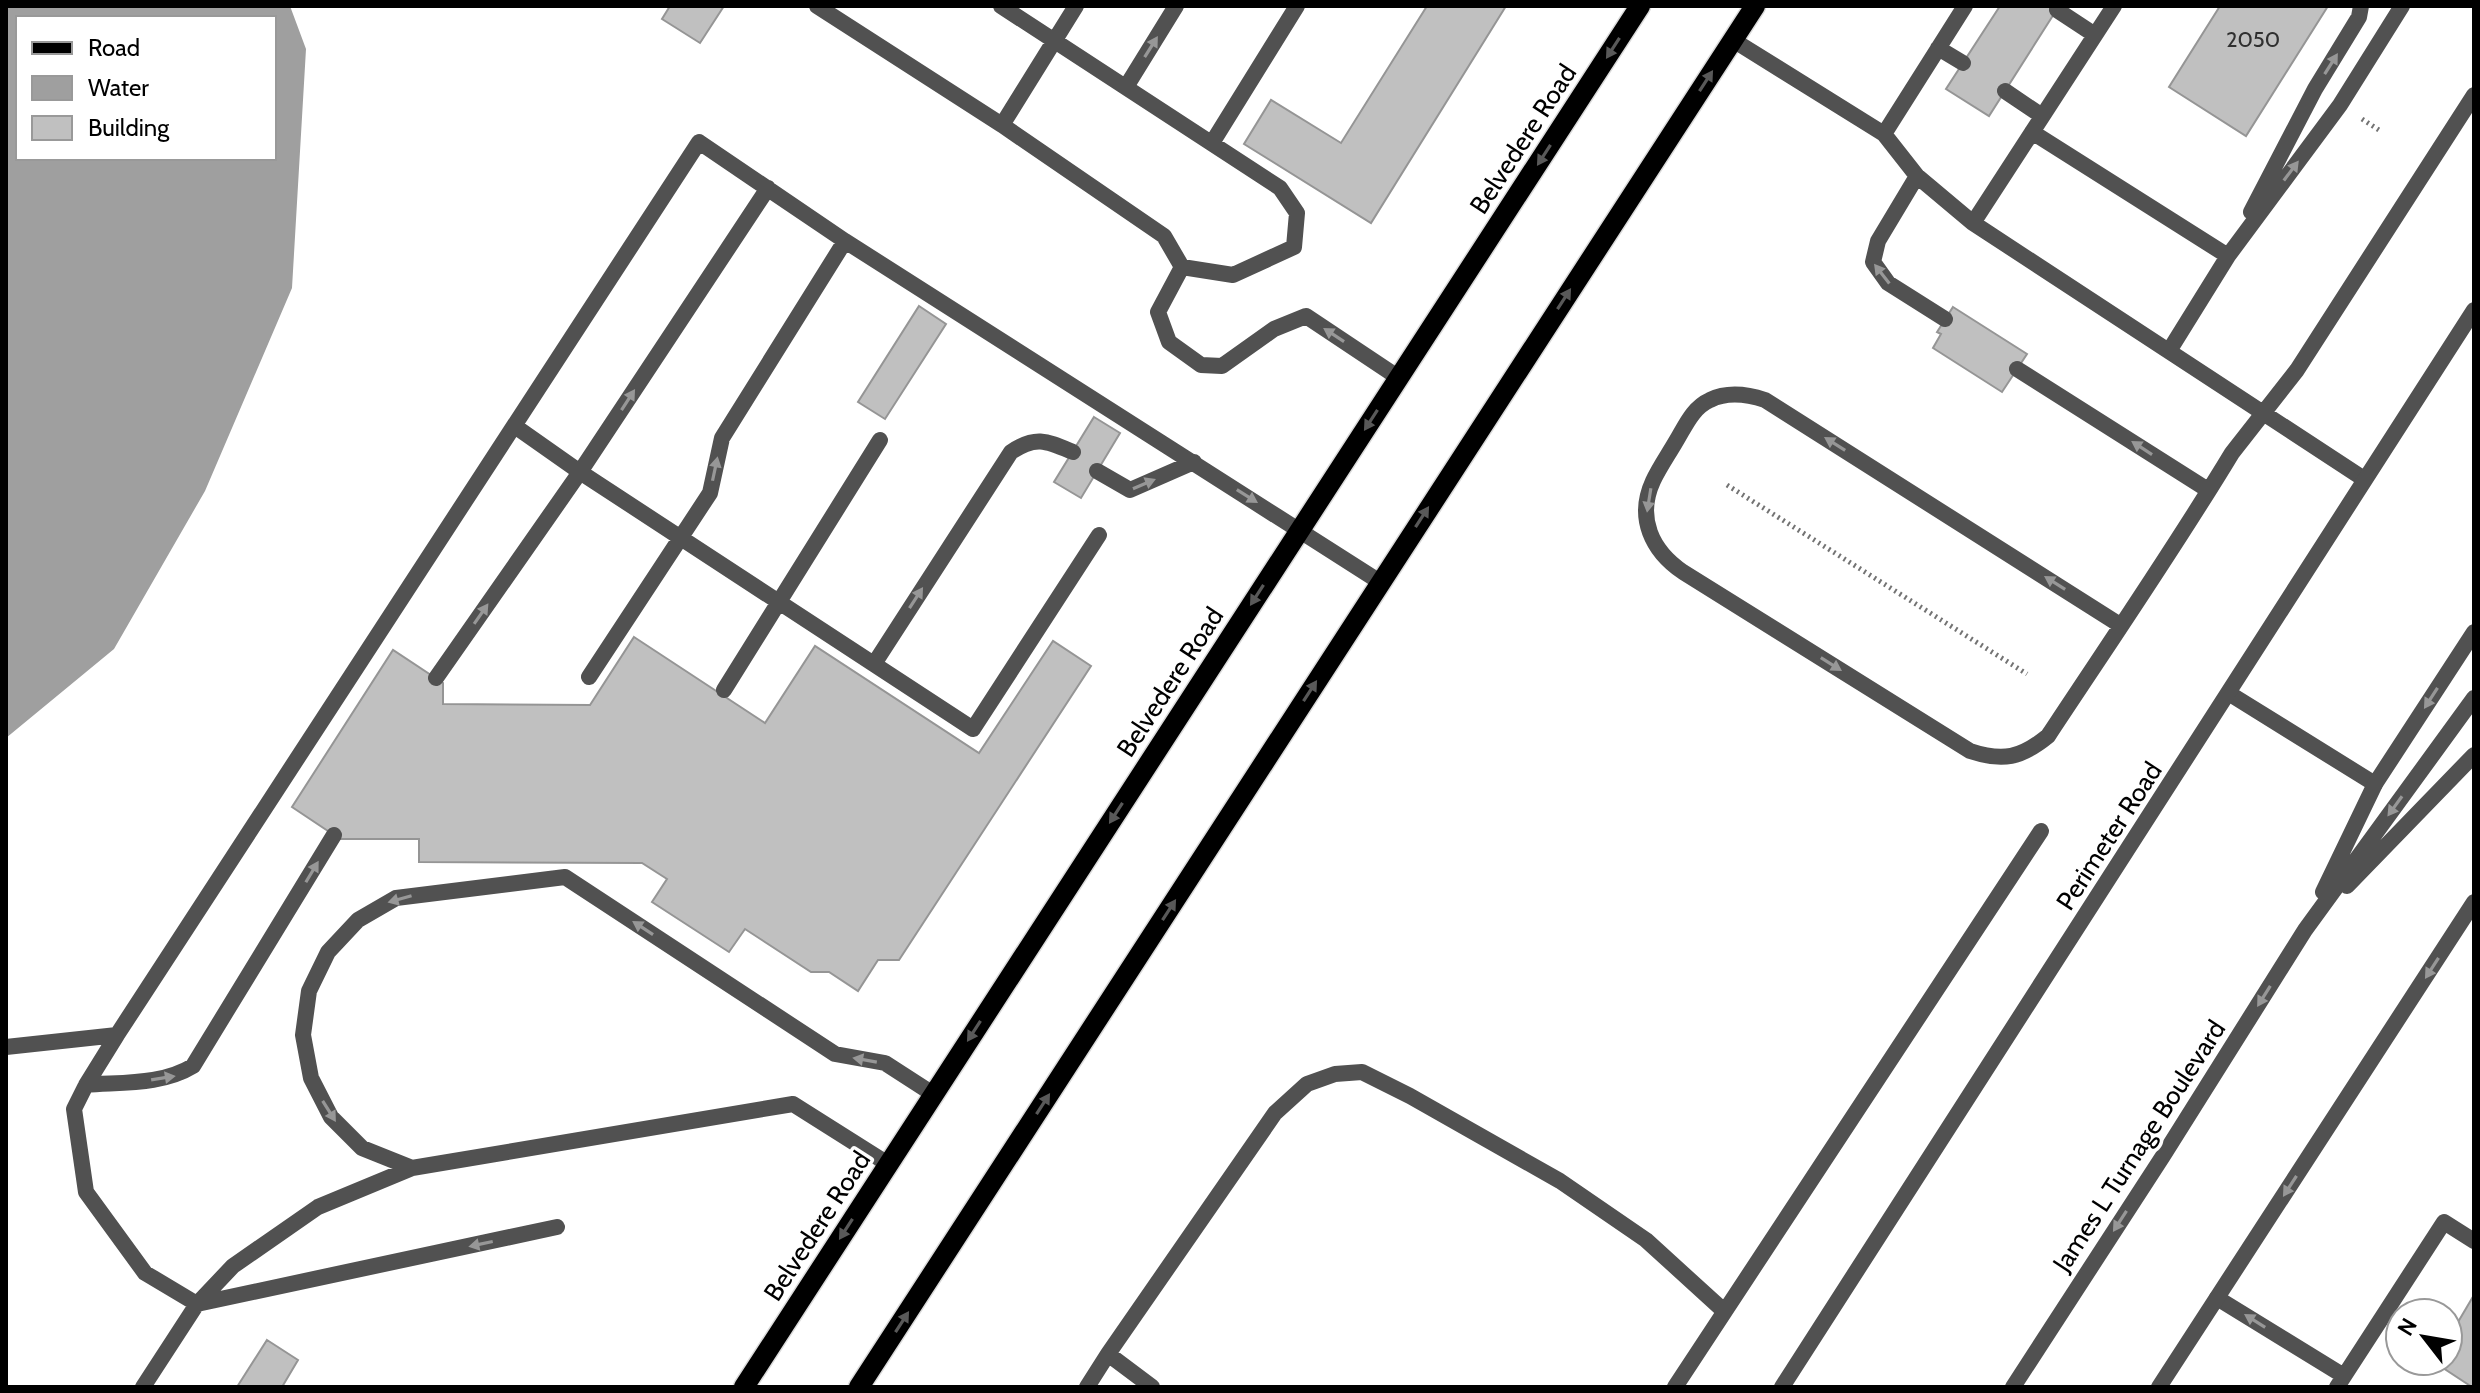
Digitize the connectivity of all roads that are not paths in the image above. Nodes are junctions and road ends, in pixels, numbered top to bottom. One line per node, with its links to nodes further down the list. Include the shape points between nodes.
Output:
1 (817, 6): 22 (street)
2 (1001, 6): 15 (street)
3 (1076, 6): 15 (street)
4 (1176, 6): 18 (street, one-way to 4)
5 (1297, 6): 25 (street)
6 (1640, 6): 36 (main road, Belvedere Road, one-way to 36)
7 (1755, 6): 14 (main road)
8 (1965, 6): 16 (street)
9 (2114, 6): 13 (street)
10 (2361, 6): 30 (street, one-way to 10)
11 (2402, 6): 30 (street, one-way to 11, via 2340,105)
12 (2057, 10): 13 (street)
13 (2095, 35): 21 (street)
14 (1733, 40): 24 (street); 49 (main road, one-way to 14)
15 (1054, 41): 18 (street); 22 (street)
16 (1938, 48): 17 (street); 24 (street)
17 (1963, 63)
18 (1126, 87): 25 (street)
19 (2005, 91): 21 (street)
20 (2474, 95): 37 (street, via 2297,370)
21 (2042, 116): 23 (street)
22 (1002, 125): 31 (street, via 1164,236)
23 (2032, 132): 28 (street); 30 (street)
24 (1884, 134): 26 (street)
25 (1212, 143): 31 (street, via 1280,188 1297,213 1294,247 1233,275)
26 (1917, 176): 28 (street); 33 (street, one-way to 26, via 1888,283 1873,262 1878,241)
27 (768, 188): 29 (street); 38 (street, via 699,142); 43 (street, one-way to 27)
28 (1973, 223): 34 (street)
29 (845, 241): 41 (street); 48 (street, one-way to 29, via 710,493 722,438)
30 (2228, 256): 34 (street)
31 (1182, 267): 36 (street, one-way to 31, via 1306,316 1274,329 1222,366 1201,365 1169,342 1158,312)
32 (2474, 310): 44 (street, Perimeter Road)
33 (1945, 319)
34 (2169, 351): 37 (street)
35 (2017, 369): 45 (street, one-way to 35)
36 (1399, 378): 46 (main road, Belvedere Road, one-way to 46)
37 (2263, 413): 44 (street); 45 (street)
38 (516, 427): 43 (street); 65 (street)
39 (880, 440): 50 (street)
40 (1073, 452): 53 (street, one-way to 40, via 1011,452 1034,441)
41 (1194, 462): 42 (street, one-way to 41, via 1130,490); 46 (street, one-way to 46)
42 (1097, 471)
43 (580, 472): 48 (street); 55 (street, one-way to 43)
44 (2364, 479): 57 (street, Perimeter Road)
45 (2208, 490): 51 (street)
46 (1300, 530): 49 (street); 68 (main road, Belvedere Road, one-way to 68)
47 (1099, 535): 53 (street, via 973,729)
48 (682, 538): 50 (street); 54 (street)
49 (1380, 582): 80 (main road, one-way to 49)
50 (779, 602): 53 (street); 56 (street)
51 (2120, 625): 51 (street, one-way to 51, via 1765,400 1747,394 1709,400 1694,411 1652,482 1646,502 1647,524 1666,560 1970,751 1990,757 2012,757 2048,736)
52 (2474, 632): 60 (street, James L Turnage Boulevard, one-way to 60)
53 (874, 664)
54 (589, 677)
55 (436, 678)
56 (724, 690)
57 (2230, 694): 60 (street); 84 (street, Perimeter Road)
58 (2474, 698): 64 (street, James L Turnage Boulevard, one-way to 64)
59 (2474, 755): 64 (street)
60 (2375, 784): 64 (street, James L Turnage Boulevard)
61 (2041, 831): 75 (street)
62 (334, 835): 67 (street, one-way to 62, via 177,1076 193,1066)
63 (2474, 902): 73 (street, one-way to 73)
64 (2305, 930): 85 (street, James L Turnage Boulevard, one-way to 85)
65 (117, 1035): 66 (street); 67 (street)
66 (6, 1047)
67 (86, 1085): 74 (street, via 74,1109 86,1192 145,1273)
68 (933, 1094): 69 (main road, Belvedere Road); 70 (street, one-way to 70, via 885,1063 835,1054 565,877 396,898 358,920 328,952 309,991 303,1035 311,1078 331,1117 362,1148)
69 (888, 1164): 70 (street, via 793,1104); 79 (main road, Belvedere Road, one-way to 79)
70 (412, 1168): 74 (street, via 318,1207 233,1266)
71 (557, 1227): 74 (street, one-way to 74)
72 (2474, 1241): 77 (street, via 2444,1222)
73 (2217, 1298): 77 (street, one-way to 73); 86 (street)
74 (197, 1304): 78 (street)
75 (1724, 1311): 76 (street, via 1646,1240 1560,1181 1362,1072 1307,1084 1275,1113); 83 (street)
76 (1108, 1354): 81 (street); 82 (street)
77 (2341, 1382)
78 (143, 1387)
79 (744, 1387)
80 (859, 1387)
81 (1087, 1387)
82 (1152, 1387)
83 (1675, 1387)
84 (1782, 1387)
85 (2013, 1387)
86 (2159, 1387)

